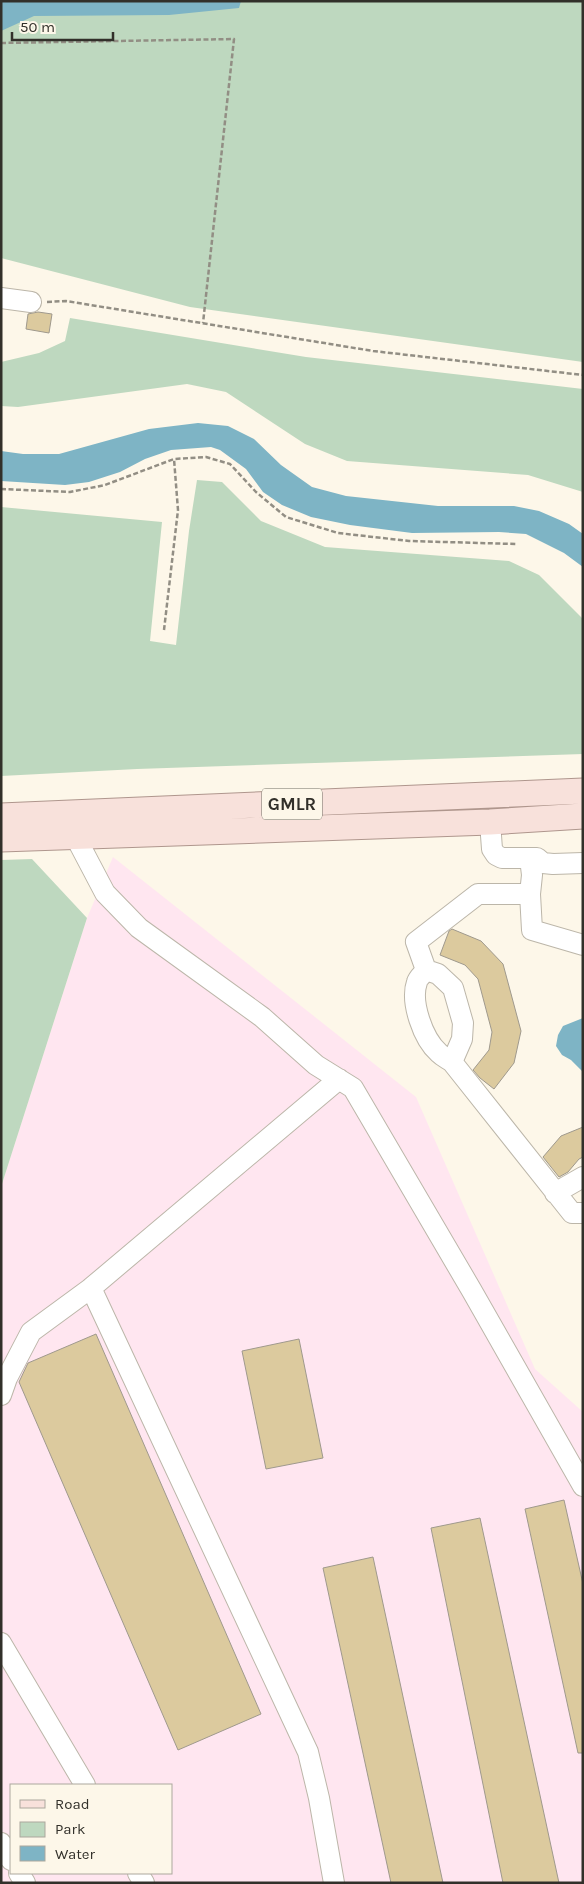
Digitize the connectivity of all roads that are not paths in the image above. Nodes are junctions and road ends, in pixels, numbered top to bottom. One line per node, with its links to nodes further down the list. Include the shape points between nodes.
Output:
1 (1, 298): 2 (street)
2 (31, 302)
3 (583, 791): 7 (main road, GMLR)
4 (1, 816): 7 (main road, GMLR)
5 (583, 816): 6 (main road, GMLR)
6 (490, 822): 7 (main road, GMLR); 11 (street, via 492,849 496,855)
7 (74, 825): 8 (main road, GMLR); 17 (street, via 105,893 139,928 262,1017 316,1065)
8 (1, 839)
9 (583, 850): 10 (street)
10 (560, 857): 11 (street, via 544,862); 12 (street)
11 (529, 858): 13 (street, via 522,875)
12 (583, 864)
13 (530, 890): 14 (street, via 532,930); 15 (street, via 478,894 416,942)
14 (583, 945)
15 (426, 970): 16 (street, via 417,980 414,998 418,1017 438,1053); 16 (street, via 438,974 453,988 463,1023 462,1039)
16 (452, 1062): 19 (street)
17 (339, 1079): 21 (street); 23 (street, via 354,1088)
18 (583, 1177): 19 (street)
19 (555, 1193): 20 (street, via 572,1213)
20 (583, 1213)
21 (91, 1288): 22 (street, via 31,1332); 28 (street, via 308,1752)
22 (1, 1395)
23 (583, 1486)
24 (1, 1643): 25 (street)
25 (85, 1784)
26 (1, 1843): 27 (street)
27 (10, 1858)
28 (334, 1883)

